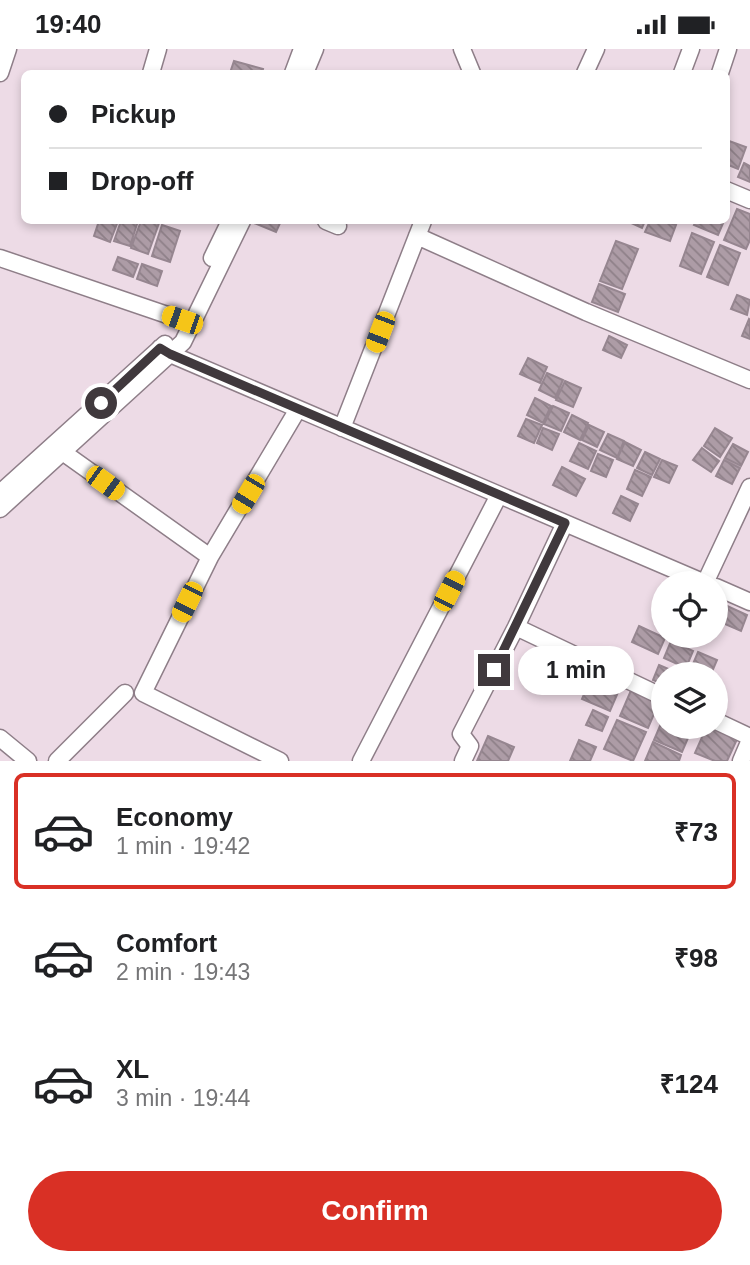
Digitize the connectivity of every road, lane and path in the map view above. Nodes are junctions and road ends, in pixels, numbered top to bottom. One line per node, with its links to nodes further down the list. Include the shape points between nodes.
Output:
1 (8, 49): 16 (street)
2 (158, 49): 10 (street)
3 (302, 49): 11 (street)
4 (315, 49): 12 (street)
5 (462, 49): 9 (street)
6 (596, 49): 13 (street)
7 (691, 49): 14 (street)
8 (729, 49): 15 (street)
9 (472, 62)
10 (152, 70)
11 (294, 70)
12 (306, 70)
13 (586, 70)
14 (683, 70)
15 (721, 70)
16 (0, 73)
17 (730, 192): 18 (street)
18 (750, 200)
19 (228, 224): 23 (street)
20 (241, 224): 24 (street, via 183,342)
21 (420, 228): 25 (street, via 586,312); 27 (street)
22 (0, 258): 23 (street)
23 (182, 320): 24 (street)
24 (165, 351): 26 (street); 28 (street); 30 (street)
25 (750, 380)
26 (298, 409): 27 (street); 34 (street)
27 (342, 428): 31 (street)
28 (64, 453): 32 (street); 34 (street)
29 (750, 487): 36 (street)
30 (0, 493)
31 (499, 495): 33 (street); 48 (street)
32 (0, 509)
33 (565, 523): 35 (street); 39 (street)
34 (210, 557): 47 (street, via 143,693)
35 (677, 571)
36 (711, 571)
37 (728, 592): 38 (street)
38 (750, 602)
39 (516, 627): 40 (street); 49 (street, via 461,734 470,746)
40 (651, 691)
41 (125, 693): 46 (street)
42 (728, 727): 44 (street)
43 (0, 738): 45 (street)
44 (750, 739): 50 (street)
45 (27, 761)
46 (57, 761)
47 (280, 761)
48 (361, 761)
49 (463, 761)
50 (741, 761)

